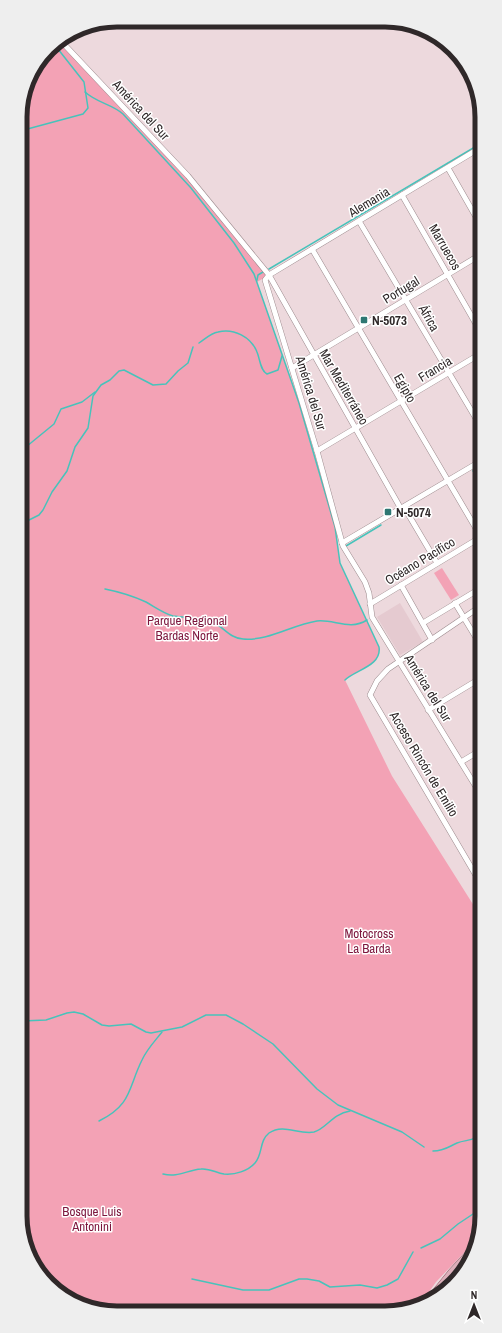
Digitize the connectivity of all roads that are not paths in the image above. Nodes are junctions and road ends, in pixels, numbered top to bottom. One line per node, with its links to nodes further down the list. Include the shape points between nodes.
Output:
1 (64, 44): 9 (street, América del Sur, via 188,176)
2 (475, 151): 3 (street, Alemania)
3 (448, 168): 4 (street, Alemania); 5 (street)
4 (402, 195): 6 (street, Alemania); 10 (street, Marruecos)
5 (475, 215)
6 (359, 221): 7 (street, Alemania); 11 (street, África)
7 (312, 249): 9 (street, Alemania); 13 (street, Egipto)
8 (475, 258): 10 (street, Portugal)
9 (268, 275): 14 (street, Mar Mediterráneo); 16 (street, América del Sur, via 265,278 265,285)
10 (448, 275): 11 (street, Portugal); 12 (street, Marruecos)
11 (406, 300): 13 (street, Portugal); 17 (street, África)
12 (475, 322)
13 (358, 328): 14 (street, Portugal); 18 (street, Egipto)
14 (314, 355): 16 (street, Portugal); 20 (street, Mar Mediterráneo)
15 (475, 357): 17 (street, Francia)
16 (292, 368): 21 (street, América del Sur)
17 (449, 373): 18 (street, Francia); 19 (street, África)
18 (401, 402): 20 (street, Francia); 23 (street, Egipto)
19 (475, 417)
20 (356, 429): 21 (street, Francia); 24 (street, Mar Mediterráneo)
21 (317, 451): 27 (street, América del Sur)
22 (475, 465): 23 (street)
23 (447, 481): 24 (street); 25 (street, Egipto)
24 (402, 508): 27 (street); 28 (street, Mar Mediterráneo)
25 (475, 527)
26 (475, 541): 28 (street, Océano Pacífico)
27 (342, 543): 32 (street, América del Sur, via 365,582)
28 (437, 563): 29 (street, Océano Pacífico)
29 (401, 585): 32 (street, Océano Pacífico); 35 (street)
30 (475, 591): 31 (street)
31 (455, 603): 34 (street); 35 (street)
32 (370, 604): 38 (street, América del Sur, via 372,617)
33 (475, 610): 34 (street)
34 (464, 617): 36 (street); 37 (street)
35 (423, 623): 37 (street)
36 (475, 636)
37 (432, 640): 38 (street)
38 (398, 662): 40 (street, América del Sur); 44 (street, Acceso Rincón de Emilio, via 380,678 372,689 371,698)
39 (475, 682): 40 (street)
40 (428, 710): 42 (street, América del Sur)
41 (475, 754): 42 (street)
42 (461, 762): 43 (street, América del Sur)
43 (475, 785)
44 (475, 874)
45 (464, 1258): 46 (main road)
46 (440, 1288)

